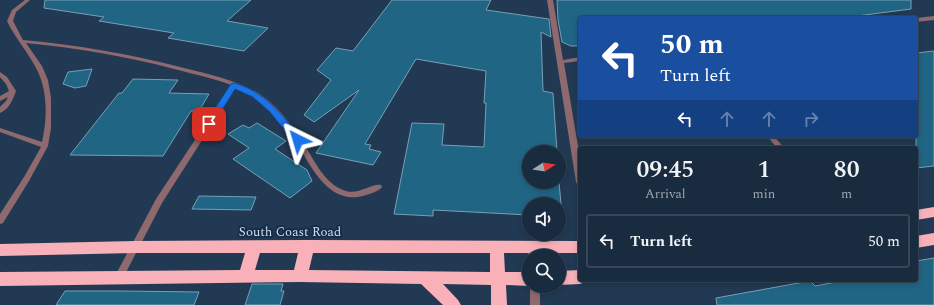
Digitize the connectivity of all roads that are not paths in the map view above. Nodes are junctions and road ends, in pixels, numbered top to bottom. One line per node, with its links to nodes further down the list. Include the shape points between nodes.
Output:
1 (28, 0): 5 (lane, via 10,16 12,26)
2 (550, 0): 7 (street)
3 (934, 18): 4 (street)
4 (918, 20)
5 (21, 40): 9 (lane, via 65,45 153,62 215,77); 15 (lane, via 44,75 49,118)
6 (578, 60): 7 (street)
7 (560, 62): 17 (street)
8 (1, 77): 10 (lane, via 12,84)
9 (234, 85): 18 (lane, via 256,95 273,110 298,140 313,167 341,193 360,194); 25 (lane, via 159,201)
10 (13, 91): 11 (lane); 12 (lane, via 10,100)
11 (0, 99)
12 (0, 111)
13 (0, 130): 15 (lane)
14 (772, 138): 16 (lane)
15 (45, 146): 21 (lane)
16 (779, 146)
17 (578, 170)
18 (378, 187)
19 (934, 212): 20 (highway)
20 (918, 215)
21 (0, 221)
22 (934, 239): 23 (highway)
23 (918, 242)
24 (307, 246): 26 (highway, South Coast Road); 27 (highway, South Coast Road); 32 (highway)
25 (135, 247): 26 (highway, South Coast Road); 30 (highway, South Coast Road); 38 (lane)
26 (254, 247): 33 (highway)
27 (497, 247): 31 (highway, South Coast Road); 39 (highway)
28 (578, 247): 29 (highway, South Coast Road)
29 (561, 249)
30 (0, 250)
31 (522, 251)
32 (300, 276): 33 (highway); 34 (highway)
33 (246, 277): 38 (highway)
34 (424, 277): 39 (highway); 42 (highway)
35 (578, 277): 36 (highway)
36 (566, 278)
37 (0, 279): 38 (highway)
38 (118, 279)
39 (498, 280): 40 (highway); 43 (highway)
40 (522, 280)
41 (535, 293): 44 (street)
42 (453, 305)
43 (499, 305)
44 (535, 305)

